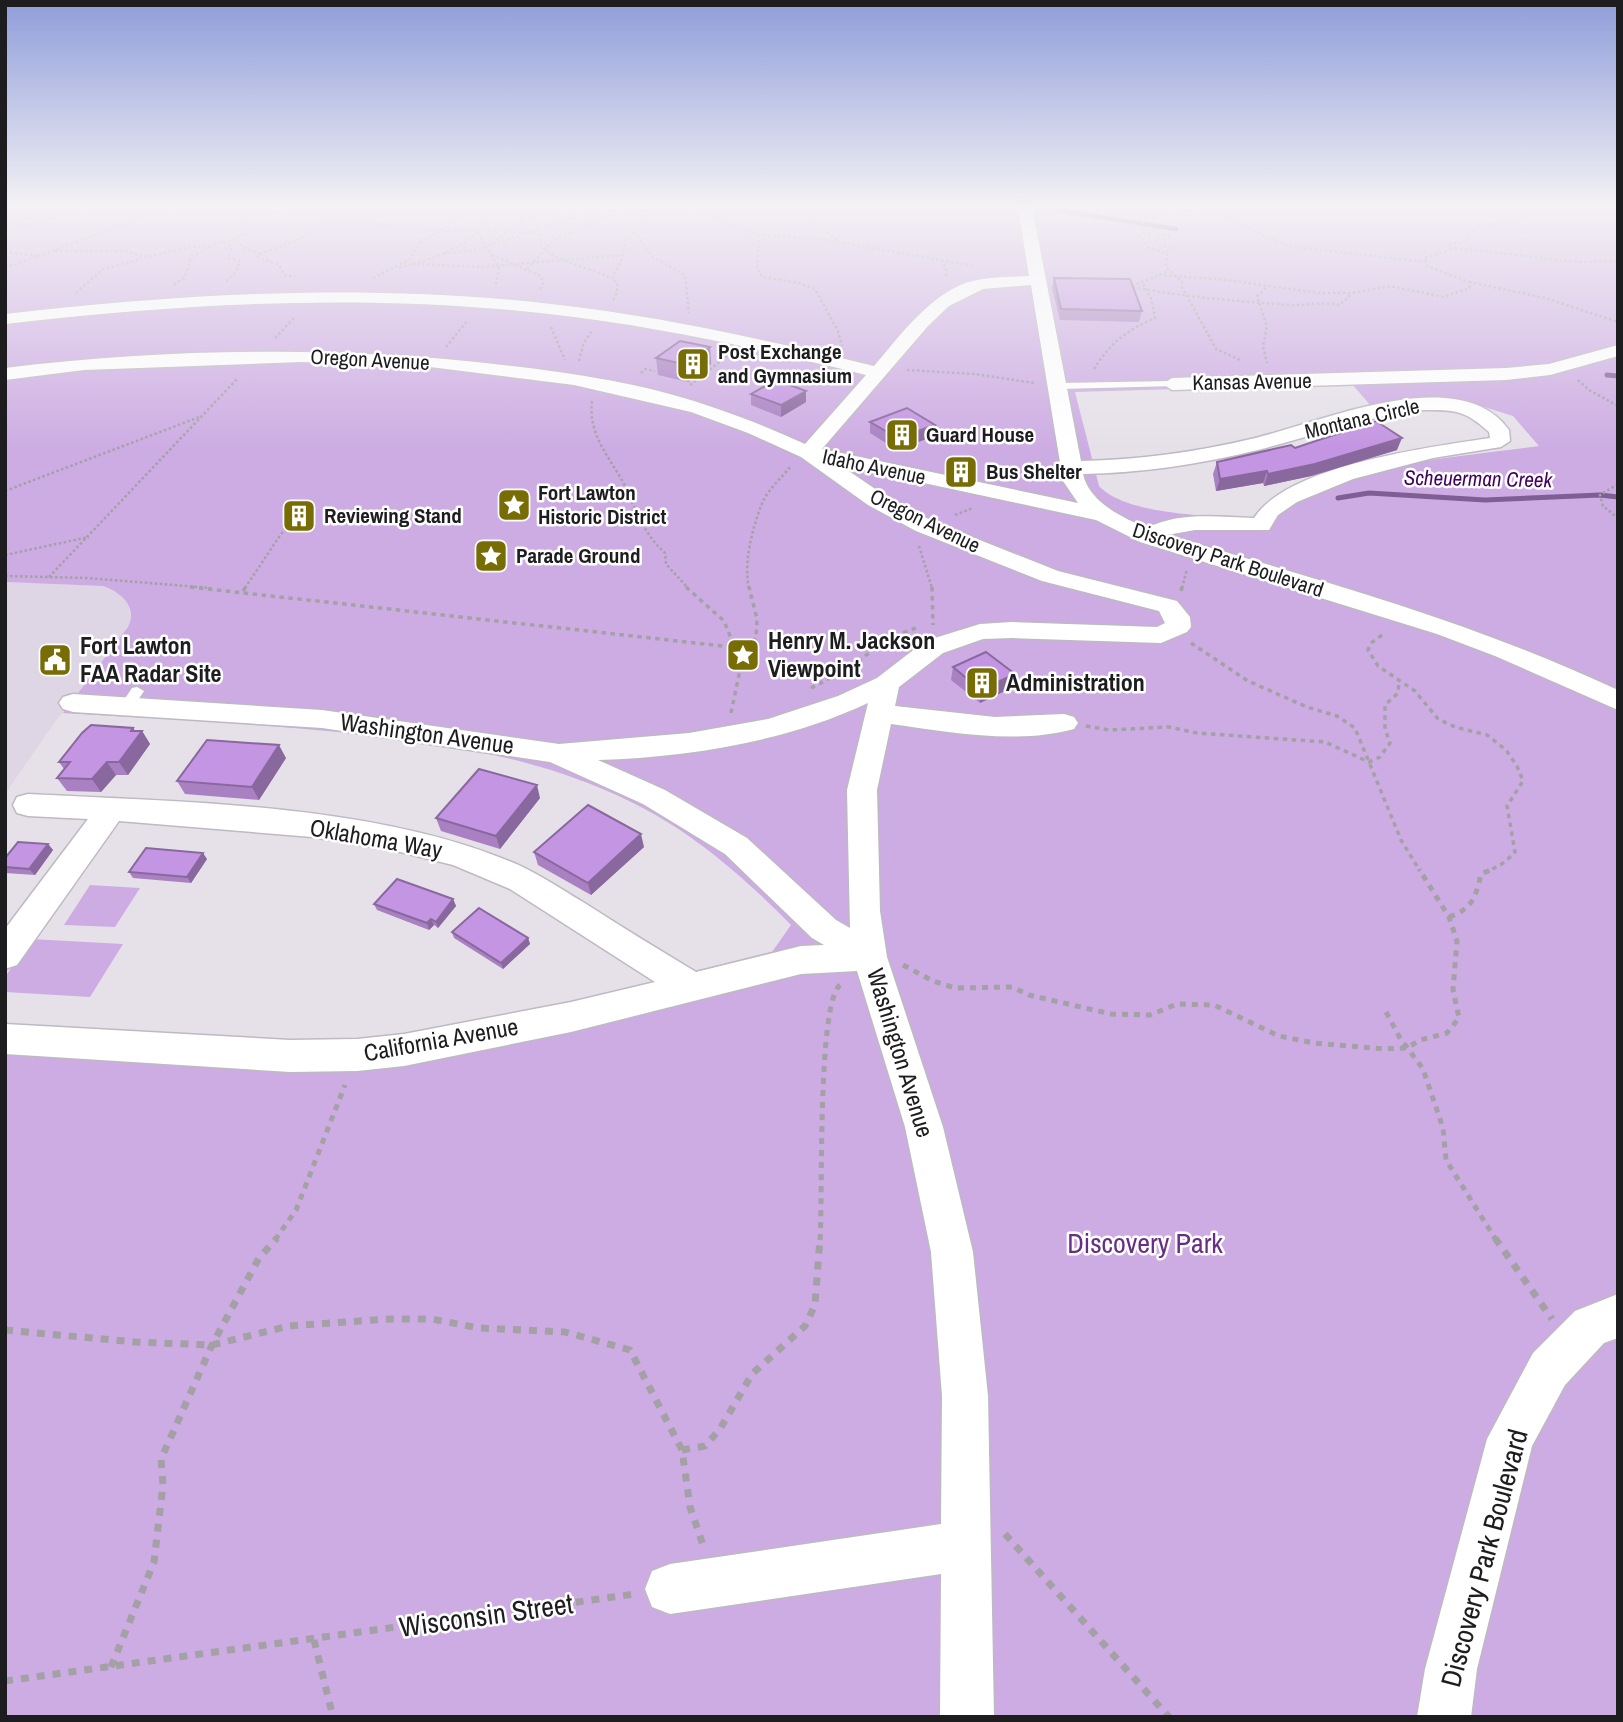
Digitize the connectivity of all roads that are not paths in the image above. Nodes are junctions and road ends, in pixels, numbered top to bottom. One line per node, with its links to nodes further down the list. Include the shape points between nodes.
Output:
1 (971, 287): 5 (street, via 943,302)
2 (1039, 287): 8 (street, Discovery Park Boulevard)
3 (5, 318): 5 (street, via 162,303 480,304 687,329)
4 (1618, 350): 7 (street, Kansas Avenue, via 1569,364 1467,377)
5 (882, 370): 9 (street)
6 (5, 373): 9 (street, Oregon Avenue, via 257,358 430,362 599,384 697,408)
7 (1172, 384): 8 (lane, Kansas Avenue)
8 (1059, 386): 10 (street, Discovery Park Boulevard)
9 (808, 453): 11 (street, Idaho Avenue); 13 (street, Oregon Avenue, via 921,534 1050,576 1168,606 1177,617 1178,627 1172,632 1144,636 980,632 934,647)
10 (1072, 468): 11 (street, Discovery Park Boulevard, via 1079,491); 12 (street, Montana Circle, via 1209,453 1424,404 1470,409 1485,415 1499,430 1500,441 1494,443 1390,461 1300,490 1267,513 1261,525 1195,523 1166,527)
11 (1104, 515): 12 (street, Discovery Park Boulevard)
12 (1149, 537): 14 (street, Discovery Park Boulevard, via 1496,645)
13 (886, 684): 16 (street); 18 (street, via 806,719 730,725 647,749)
14 (1618, 701)
15 (73, 703): 18 (street, Washington Avenue, via 132,698 322,719)
16 (879, 713): 17 (street, via 996,726); 22 (street, via 862,790 860,825 863,911)
17 (1064, 723)
18 (556, 753): 22 (street, Washington Avenue, via 654,797 736,846 824,929)
19 (28, 805): 20 (street, Oklahoma Way)
20 (111, 810): 21 (street); 23 (street, Oklahoma Way, via 267,820 405,841 458,854 521,880)
21 (5, 955)
22 (870, 957): 23 (street, California Avenue, via 802,960); 26 (street, Washington Avenue, via 925,1127 952,1252 965,1396)
23 (690, 986): 24 (street, California Avenue, via 532,1025 358,1055 290,1056)
24 (5, 1039)
25 (1618, 1316): 29 (street, Discovery Park Boulevard, via 1590,1326 1549,1369 1510,1438 1451,1669)
26 (965, 1545): 27 (street); 28 (street, Washington Avenue)
27 (694, 1586)
28 (967, 1717)
29 (1444, 1717)

